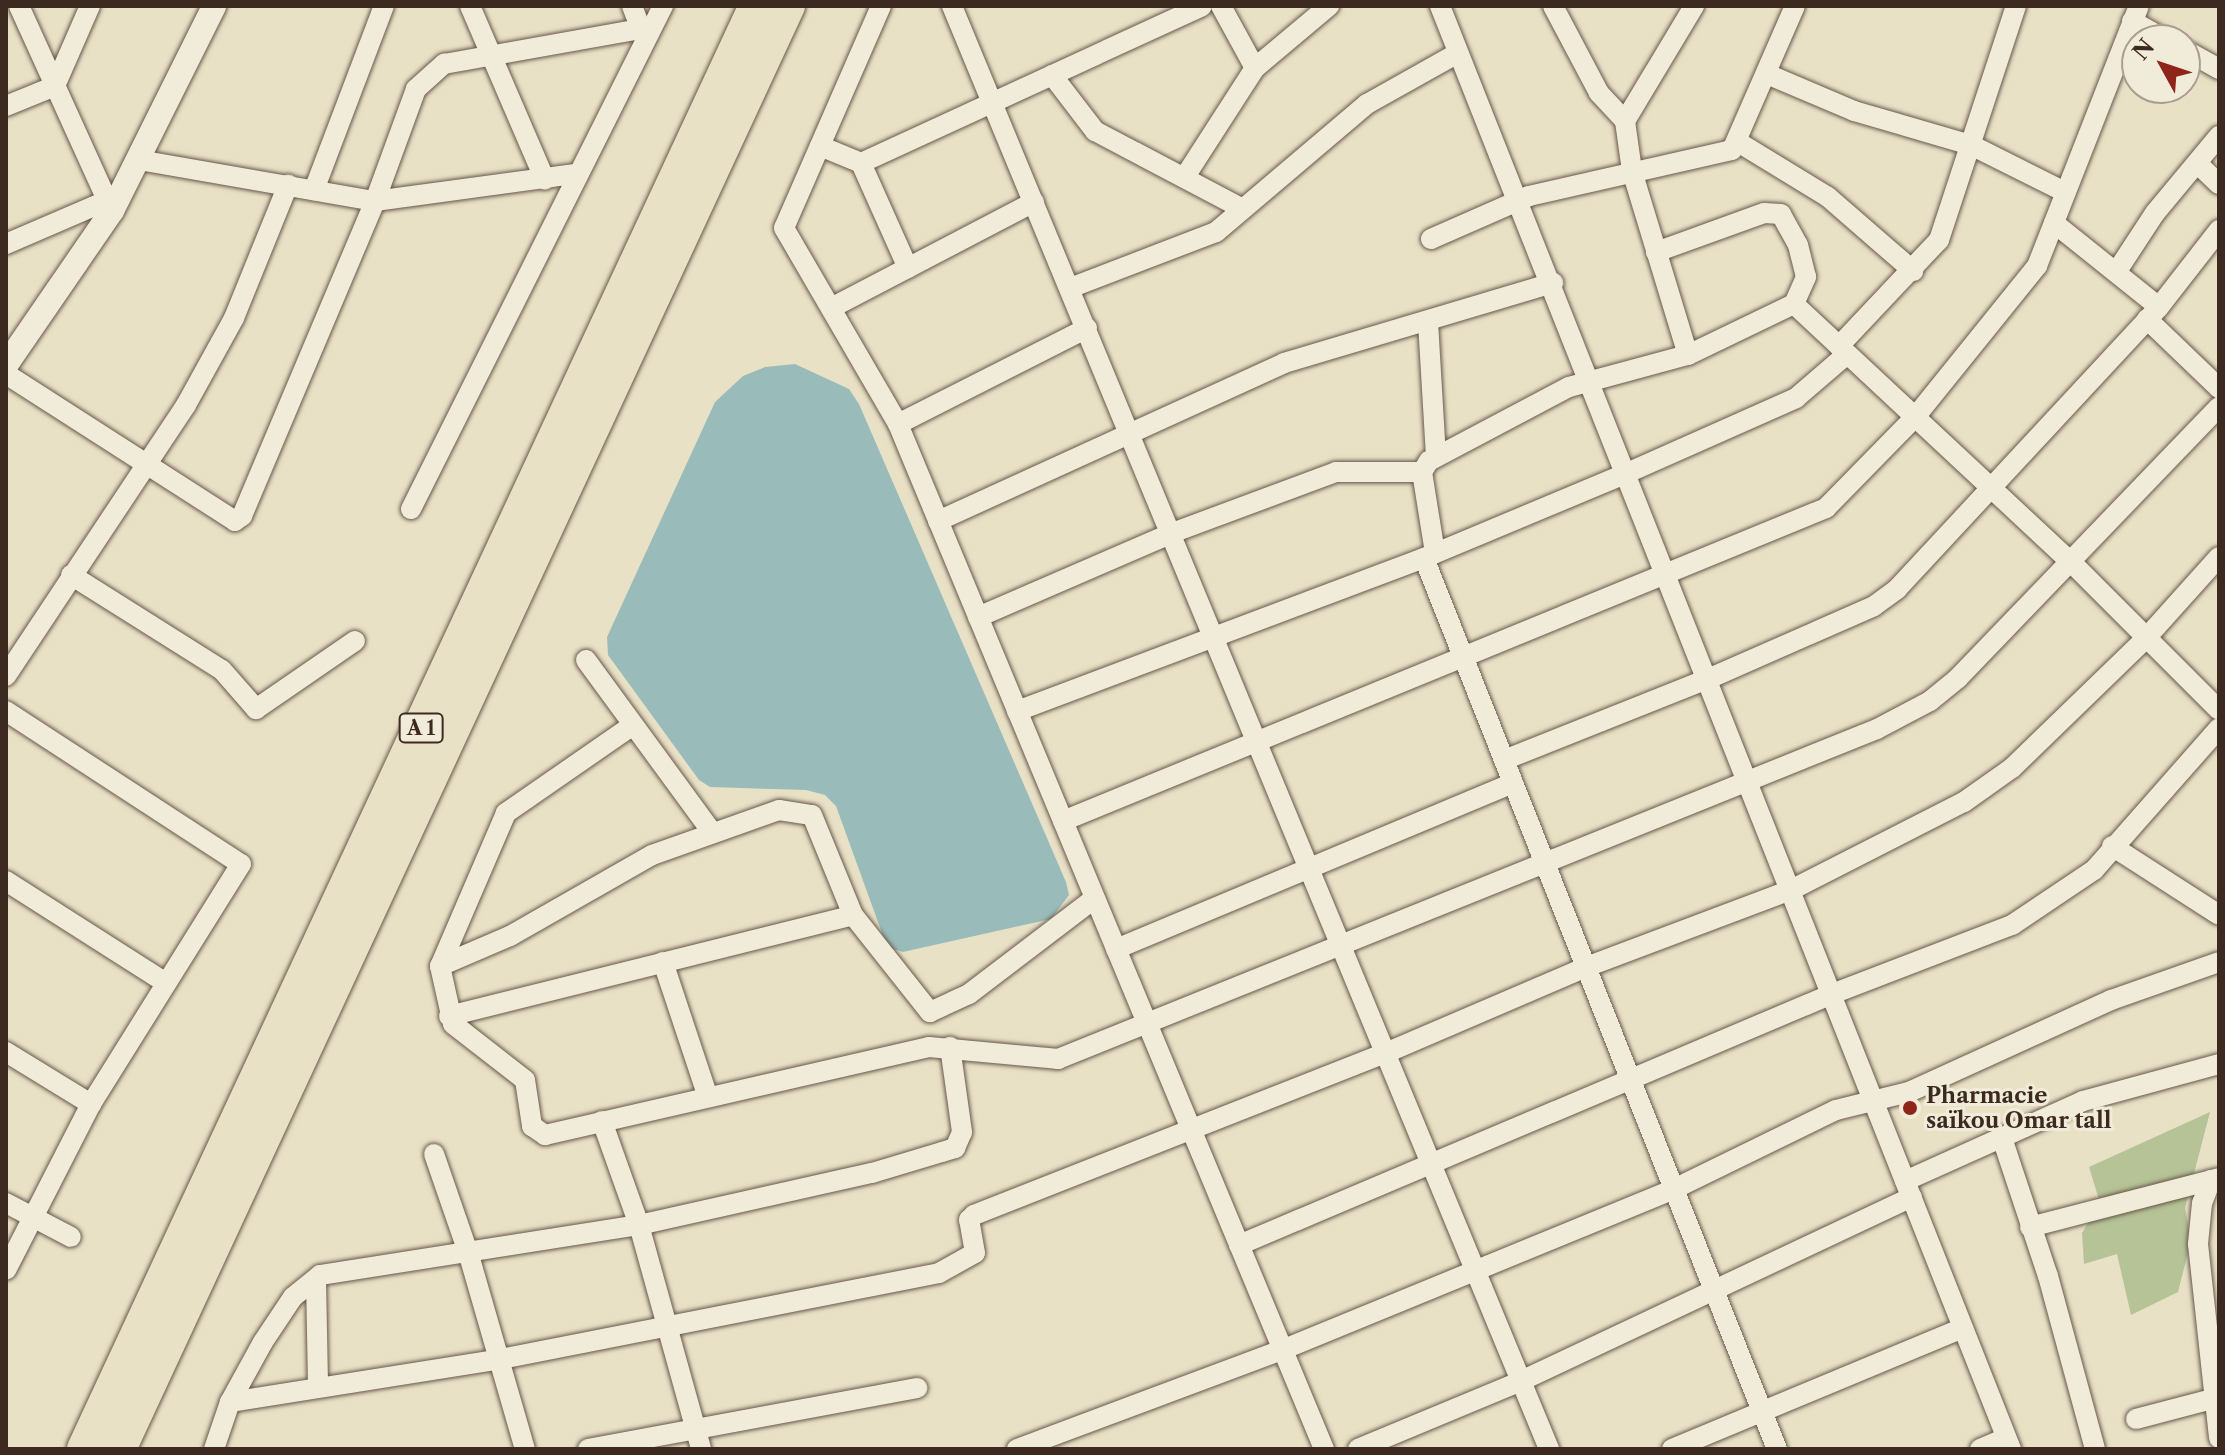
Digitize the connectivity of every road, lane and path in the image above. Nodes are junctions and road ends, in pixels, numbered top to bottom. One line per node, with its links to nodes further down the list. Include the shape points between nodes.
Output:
1 (19, 6): 29 (street)
2 (90, 6): 29 (street)
3 (214, 6): 37 (street)
4 (384, 6): 46 (street)
5 (470, 6): 23 (street)
6 (632, 6): 21 (street)
7 (663, 6): 21 (street)
8 (757, 6): 174 (highway, A 1)
9 (787, 6): 175 (highway, A 1)
10 (881, 6): 36 (street)
11 (952, 6): 30 (street)
12 (1202, 6): 28 (street)
13 (1221, 6): 25 (street)
14 (1329, 6): 25 (street)
15 (1440, 6): 22 (street)
16 (1553, 6): 32 (street, via 1599,93)
17 (1694, 6): 32 (street)
18 (1795, 6): 27 (street)
19 (2010, 8): 35 (street)
20 (2136, 14): 47 (street)
21 (646, 28): 23 (street); 41 (street)
22 (1458, 53): 50 (street); 52 (street, via 1367,104)
23 (497, 59): 43 (street); 48 (street, via 444,64 416,89)
24 (2201, 59): 26 (street)
25 (1255, 68): 42 (street)
26 (2219, 69)
27 (1767, 74): 34 (street); 35 (street, via 1854,111)
28 (1052, 75): 30 (street); 42 (street, via 1095,131)
29 (55, 86): 31 (street); 51 (street)
30 (993, 102): 38 (street); 49 (street)
31 (6, 106)
32 (1625, 121): 40 (street)
33 (2219, 136): 39 (street)
34 (1738, 142): 40 (street, via 1732,150); 59 (street, via 1828,197)
35 (1971, 145): 47 (street); 59 (street, via 1939,240)
36 (820, 146): 38 (street); 64 (street, via 784,228)
37 (139, 160): 45 (street); 51 (street)
38 (861, 163): 58 (street)
39 (2198, 164): 44 (street); 60 (street, via 2155,213)
40 (1632, 171): 50 (street, via 1529,196); 57 (street)
41 (575, 174): 43 (street); 83 (street)
42 (1186, 175): 52 (street)
43 (545, 180): 48 (street)
44 (2219, 184)
45 (288, 185): 46 (street); 79 (street, via 234,318 186,405)
46 (314, 190): 48 (street)
47 (2063, 191): 53 (street)
48 (375, 201): 79 (street, via 242,516 227,521)
49 (1034, 202): 58 (street); 62 (street)
50 (1521, 203): 55 (street); 61 (street)
51 (110, 206): 56 (street); 70 (street)
52 (1239, 207): 62 (street, via 1216,232 1186,247)
53 (2054, 223): 60 (street); 75 (street, via 2020,292)
54 (2219, 230): 65 (street)
55 (1431, 239)
56 (6, 244)
57 (1656, 252): 63 (street, via 1764,213 1781,214 1798,245 1806,277); 69 (street)
58 (908, 268): 64 (street)
59 (1913, 271): 68 (street)
60 (2117, 271): 65 (street)
61 (1553, 283): 66 (street); 72 (street)
62 (1070, 288): 67 (street)
63 (1794, 304): 68 (street); 69 (street)
64 (831, 308): 76 (street)
65 (2153, 313): 73 (street); 82 (street)
66 (1428, 322): 77 (street, via 1284,363); 78 (street)
67 (1087, 328): 76 (street); 77 (street)
68 (1842, 350): 75 (street); 81 (street, via 1796,398)
69 (1688, 355): 72 (street)
70 (6, 365)
71 (6, 374): 79 (street)
72 (1591, 381): 78 (street, via 1569,387); 81 (street)
73 (2219, 388)
74 (2219, 407): 88 (street)
75 (1916, 416): 82 (street); 89 (street, via 1826,508)
76 (898, 424): 84 (street)
77 (1130, 431): 84 (street); 85 (street)
78 (1436, 456): 80 (street)
79 (142, 466): 90 (street)
80 (1422, 472): 85 (street, via 1336,472); 86 (street)
81 (1627, 473): 86 (street); 89 (street)
82 (1990, 486): 88 (street); 98 (street, via 1897,589 1874,606)
83 (411, 509)
84 (938, 521): 91 (street)
85 (1172, 533): 91 (street); 93 (street)
86 (1429, 556): 93 (street); 95 (street)
87 (2219, 557): 92 (street)
88 (2073, 564): 92 (street); 106 (street, via 1930,701 1877,729)
89 (1667, 570): 95 (street); 98 (street)
90 (71, 575): 94 (street, via 222,670 256,709); 97 (street)
91 (978, 617): 101 (street)
92 (2148, 636): 99 (street); 114 (street, via 2012,768 1964,802)
93 (1215, 637): 101 (street); 104 (street)
94 (355, 641)
95 (1463, 657): 104 (street); 105 (street)
96 (586, 660): 102 (street)
97 (6, 676)
98 (1708, 679): 105 (street); 106 (street)
99 (2219, 710)
100 (6, 711): 124 (street, via 238,859 241,869)
101 (1017, 711): 108 (street)
102 (633, 725): 109 (street); 122 (street, via 506,813)
103 (2219, 728): 110 (street)
104 (1258, 739): 108 (street); 112 (street)
105 (1504, 760): 107 (street)
106 (1748, 781): 111 (street); 114 (street)
107 (1513, 783): 111 (street); 112 (street)
108 (1063, 821): 115 (street)
109 (712, 832): 117 (street, via 779,810 812,815); 122 (street, via 652,855 510,936)
110 (2112, 846): 116 (street); 125 (street, via 2094,870 2012,925)
111 (1544, 863): 118 (street); 123 (street)
112 (1312, 869): 118 (street); 119 (street)
113 (6, 881): 124 (street)
114 (1791, 890): 123 (street); 125 (street)
115 (1095, 898): 119 (street); 126 (street, via 969,994)
116 (2218, 913)
117 (853, 915): 120 (street); 126 (street)
118 (1343, 945): 128 (street); 132 (street)
119 (1116, 949): 128 (street)
120 (663, 962): 127 (street); 135 (street)
121 (2219, 962): 137 (street, via 2111,1000)
122 (440, 966): 127 (street)
123 (1586, 967): 132 (street); 134 (street)
124 (166, 983): 136 (street)
125 (1832, 994): 134 (street); 137 (street)
126 (930, 1012): 129 (street)
127 (449, 1016): 138 (street, via 525,1080 534,1130 551,1134)
128 (1146, 1021): 130 (street, via 1058,1059); 139 (street)
129 (929, 1047): 130 (street); 135 (street)
130 (950, 1047): 148 (street, via 962,1132 955,1148 872,1173)
131 (6, 1052): 136 (street)
132 (1388, 1052): 139 (street); 142 (street)
133 (2219, 1064): 140 (street, via 2083,1101)
134 (1630, 1078): 142 (street); 144 (street)
135 (707, 1094): 138 (street)
136 (91, 1104): 147 (street)
137 (1874, 1105): 144 (street, via 1836,1110); 145 (street)
138 (602, 1121): 148 (street)
139 (1191, 1130): 153 (street); 160 (street, via 974,1215 969,1223 975,1253 939,1273)
140 (2002, 1138): 145 (street); 149 (street)
141 (434, 1154): 154 (street)
142 (1434, 1162): 153 (street); 156 (street)
143 (2215, 1179): 149 (street); 152 (street, via 2202,1203)
144 (1674, 1189): 156 (street); 158 (street)
145 (1909, 1189): 158 (street); 161 (street)
146 (6, 1203): 147 (street)
147 (30, 1215): 151 (street); 155 (street)
148 (639, 1225): 154 (street); 160 (street)
149 (2030, 1227): 186 (street)
150 (2219, 1231): 152 (street)
151 (71, 1237)
152 (2198, 1238): 159 (street)
153 (1239, 1245): 162 (street)
154 (468, 1252): 157 (street, via 326,1274); 163 (street)
155 (6, 1270)
156 (1477, 1270): 162 (street); 164 (street)
157 (316, 1280): 165 (street); 168 (street, via 293,1297)
158 (1714, 1291): 164 (street); 169 (street)
159 (2212, 1306): 167 (street)
160 (668, 1325): 163 (street); 172 (street)
161 (1963, 1328): 169 (street); 173 (street)
162 (1282, 1350): 179 (street); 180 (street)
163 (496, 1360): 165 (street); 177 (street)
164 (1521, 1381): 181 (street); 182 (street)
165 (318, 1387): 168 (street)
166 (917, 1388): 172 (street)
167 (2217, 1391): 170 (street); 171 (street)
168 (230, 1402): 176 (street)
169 (1761, 1411): 183 (street); 184 (street)
170 (2136, 1419)
171 (2219, 1438)
172 (698, 1440): 178 (street)
173 (2009, 1444): 185 (street)
174 (85, 1449)
175 (118, 1449)
176 (214, 1449)
177 (525, 1449)
178 (588, 1449)
179 (1017, 1449)
180 (1324, 1449)
181 (1358, 1449)
182 (1549, 1449)
183 (1672, 1449)
184 (1777, 1449)
185 (1980, 1449)
186 (2095, 1449)

